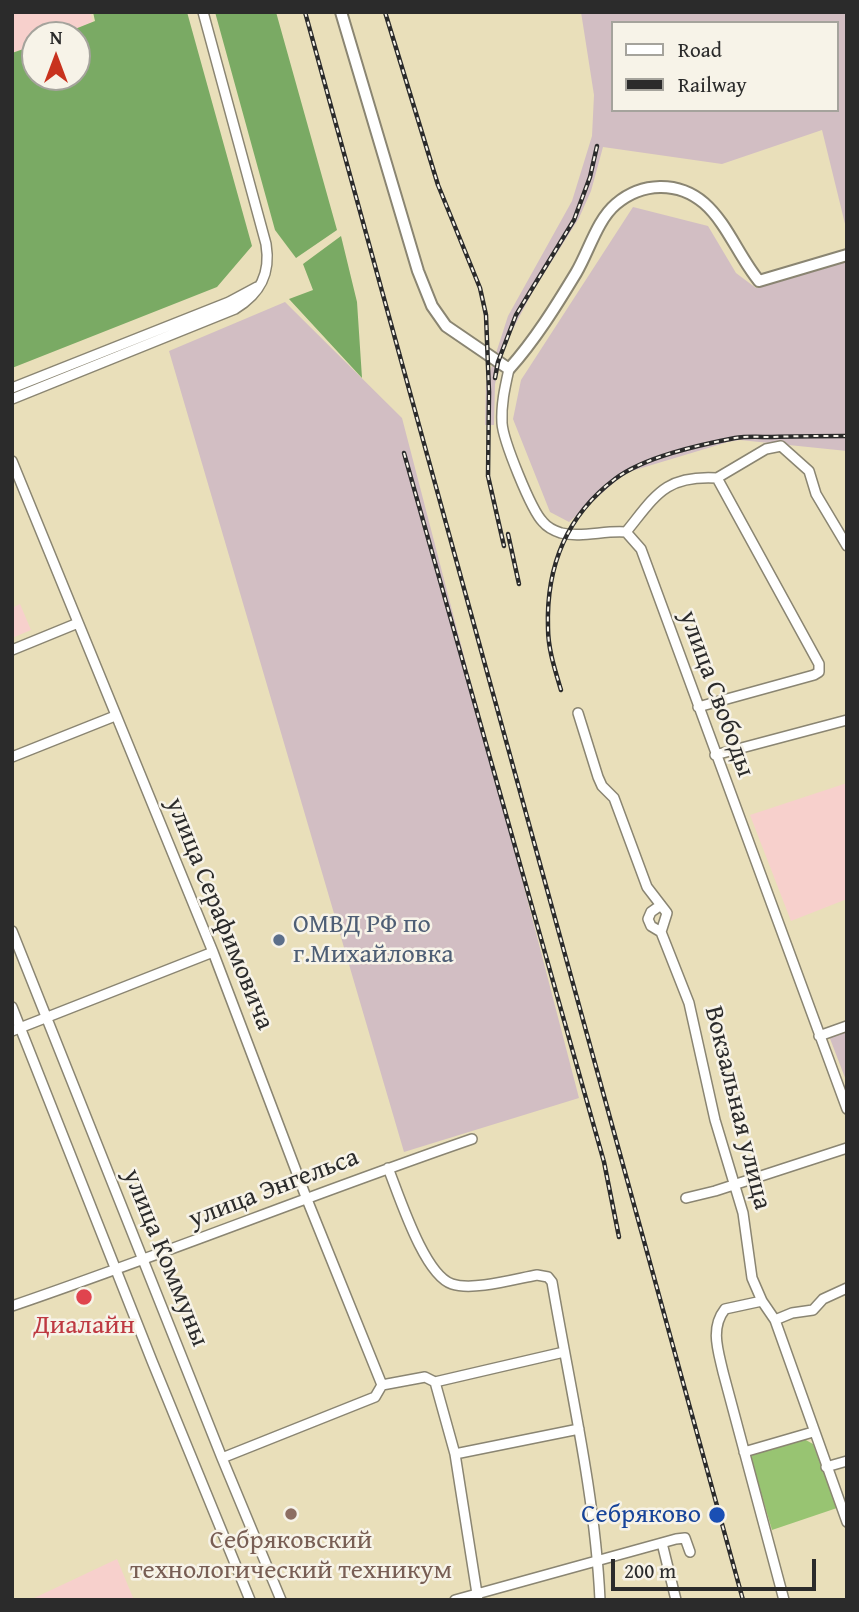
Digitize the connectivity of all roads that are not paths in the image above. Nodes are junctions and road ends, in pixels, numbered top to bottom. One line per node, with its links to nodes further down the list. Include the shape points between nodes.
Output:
1 (202, 12): 4 (street, via 267,244 269,262)
2 (341, 12): 5 (main road, via 432,306 446,326)
3 (847, 255): 5 (main road, via 759,281 706,204 692,193 672,187 638,190 615,204 535,337)
4 (259, 286): 6 (street); 7 (street, via 248,302 234,309)
5 (509, 369): 10 (street, via 502,425 536,513 560,533)
6 (12, 388)
7 (12, 399)
8 (12, 461): 12 (street, улица Серафимовича)
9 (717, 478): 10 (street, via 685,478 670,485); 11 (street, via 757,453 781,446 809,471 816,494); 14 (street, via 820,669 814,675)
10 (626, 532): 14 (street, улица Свободы, via 641,549)
11 (847, 547)
12 (78, 623): 13 (street); 16 (street, улица Серафимовича)
13 (12, 650)
14 (698, 707): 18 (street, улица Свободы)
15 (578, 713): 20 (street, via 602,786 614,798 648,887)
16 (116, 716): 19 (street); 23 (street, улица Серафимовича)
17 (847, 720): 18 (street)
18 (715, 755): 28 (street, улица Свободы)
19 (12, 757)
20 (661, 905): 22 (street, Вокзальная улица, via 667,913); 22 (street, via 648,919 650,926)
21 (12, 932): 25 (street, улица Коммуны)
22 (661, 932): 33 (street, Вокзальная улица, via 689,1003)
23 (213, 952): 25 (street); 34 (street, улица Серафимовича)
24 (12, 1007): 27 (street, улица Коммуны)
25 (48, 1018): 27 (street); 36 (street, улица Коммуны)
26 (847, 1026): 28 (street)
27 (16, 1030): 37 (street, улица Коммуны)
28 (820, 1037): 29 (street, улица Свободы)
29 (847, 1109)
30 (472, 1139): 32 (street, улица Энгельса)
31 (847, 1148): 33 (street)
32 (388, 1168): 34 (street, улица Энгельса); 42 (street, via 423,1254 437,1274 452,1284 466,1286 537,1275 552,1282)
33 (734, 1183): 35 (street); 39 (street, Вокзальная улица, via 743,1213 749,1267)
34 (306, 1197): 36 (street, улица Энгельса); 44 (street, улица Серафимовича)
35 (686, 1198)
36 (143, 1261): 37 (street, улица Энгельса); 49 (street, улица Коммуны)
37 (117, 1271): 40 (street, улица Энгельса); 57 (street, улица Коммуны)
38 (847, 1288): 41 (street, via 813,1310)
39 (762, 1301): 41 (street, Вокзальная улица); 47 (street, via 725,1310 716,1328)
40 (12, 1306)
41 (775, 1320): 46 (street, Вокзальная улица)
42 (564, 1352): 43 (street); 45 (street)
43 (435, 1382): 44 (street, via 425,1377); 48 (street)
44 (382, 1385): 49 (street, via 375,1396)
45 (579, 1429): 48 (street); 55 (street)
46 (813, 1432): 47 (street); 51 (street, Вокзальная улица)
47 (744, 1452): 62 (street)
48 (454, 1454): 56 (street)
49 (222, 1458): 58 (street, улица Коммуны)
50 (847, 1461): 51 (street)
51 (826, 1467): 52 (street, Вокзальная улица)
52 (847, 1522)
53 (663, 1543): 54 (street, via 685,1538); 55 (street); 61 (street)
54 (690, 1552)
55 (598, 1561): 56 (street); 60 (street)
56 (477, 1597): 59 (street)
57 (250, 1600)
58 (281, 1600)
59 (455, 1600)
60 (600, 1600)
61 (676, 1600)
62 (784, 1600)

